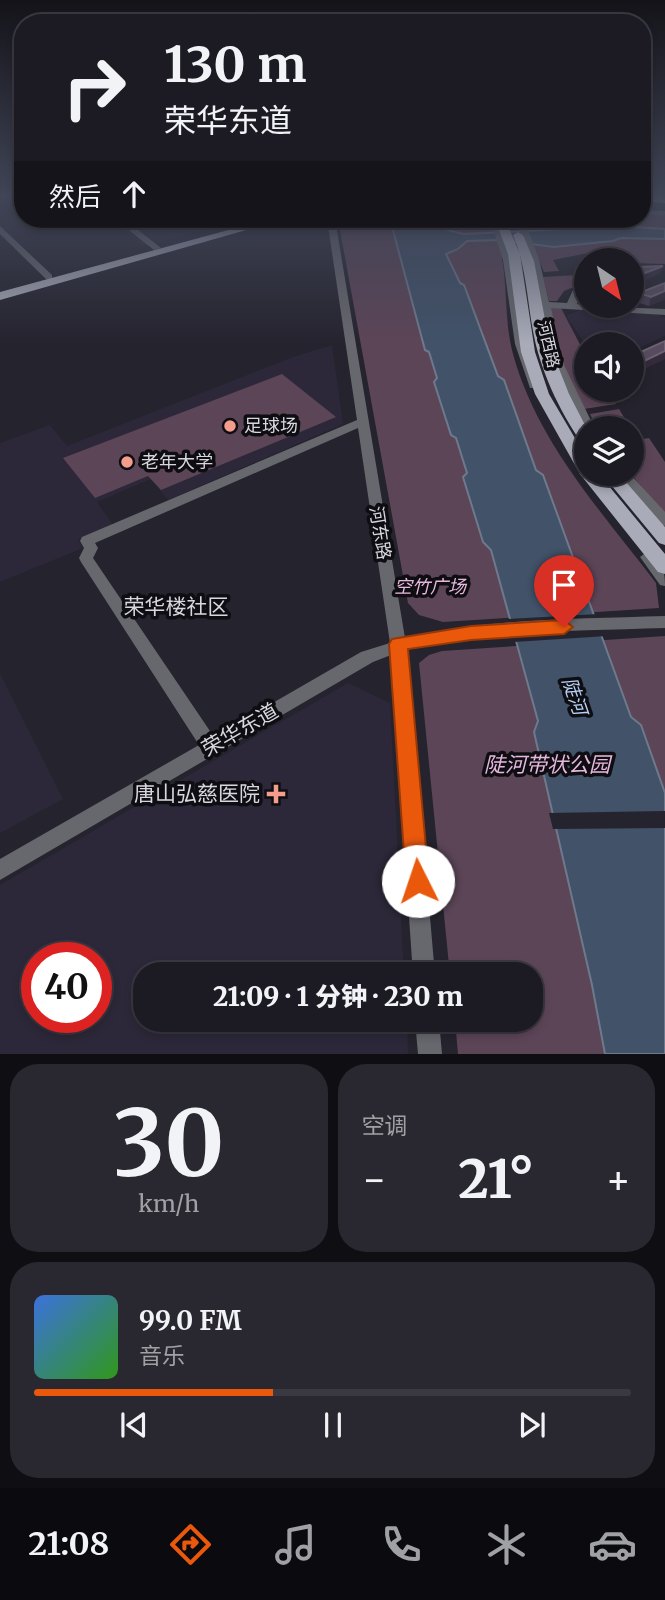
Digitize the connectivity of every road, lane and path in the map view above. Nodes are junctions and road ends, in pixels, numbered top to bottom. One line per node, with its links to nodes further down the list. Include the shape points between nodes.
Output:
1 (17, 245): 8 (street)
2 (153, 245): 7 (street)
3 (167, 245): 7 (main road)
4 (185, 245): 10 (main road)
5 (335, 245): 17 (street, 河东路)
6 (517, 245): 12 (street); 15 (main road, 河西路, via 543,345); 18 (main road, 河西路, via 528,352 542,394); 25 (street, via 522,357 541,401 577,464)
7 (157, 248): 8 (main road)
8 (49, 277): 9 (main road)
9 (0, 290)
10 (0, 296)
11 (574, 298): 13 (street)
12 (544, 305): 13 (street); 16 (street, via 559,365)
13 (571, 307): 14 (street)
14 (665, 312)
15 (574, 416)
16 (583, 416)
17 (362, 422): 27 (street, 河东路); 28 (street, via 87,541 91,548 86,558)
18 (574, 449)
19 (600, 486): 24 (main road)
20 (620, 486): 23 (main road)
21 (634, 486): 22 (street)
22 (665, 521)
23 (665, 539)
24 (665, 567)
25 (665, 581)
26 (665, 622): 27 (street, 荣华东道, via 495,631)
27 (398, 644): 28 (street, 荣华东道, via 367,657); 30 (street, 河东路)
28 (211, 748): 29 (street, 荣华东道)
29 (0, 870)
30 (423, 962)
31 (428, 1032): 32 (street)
32 (430, 1054)

